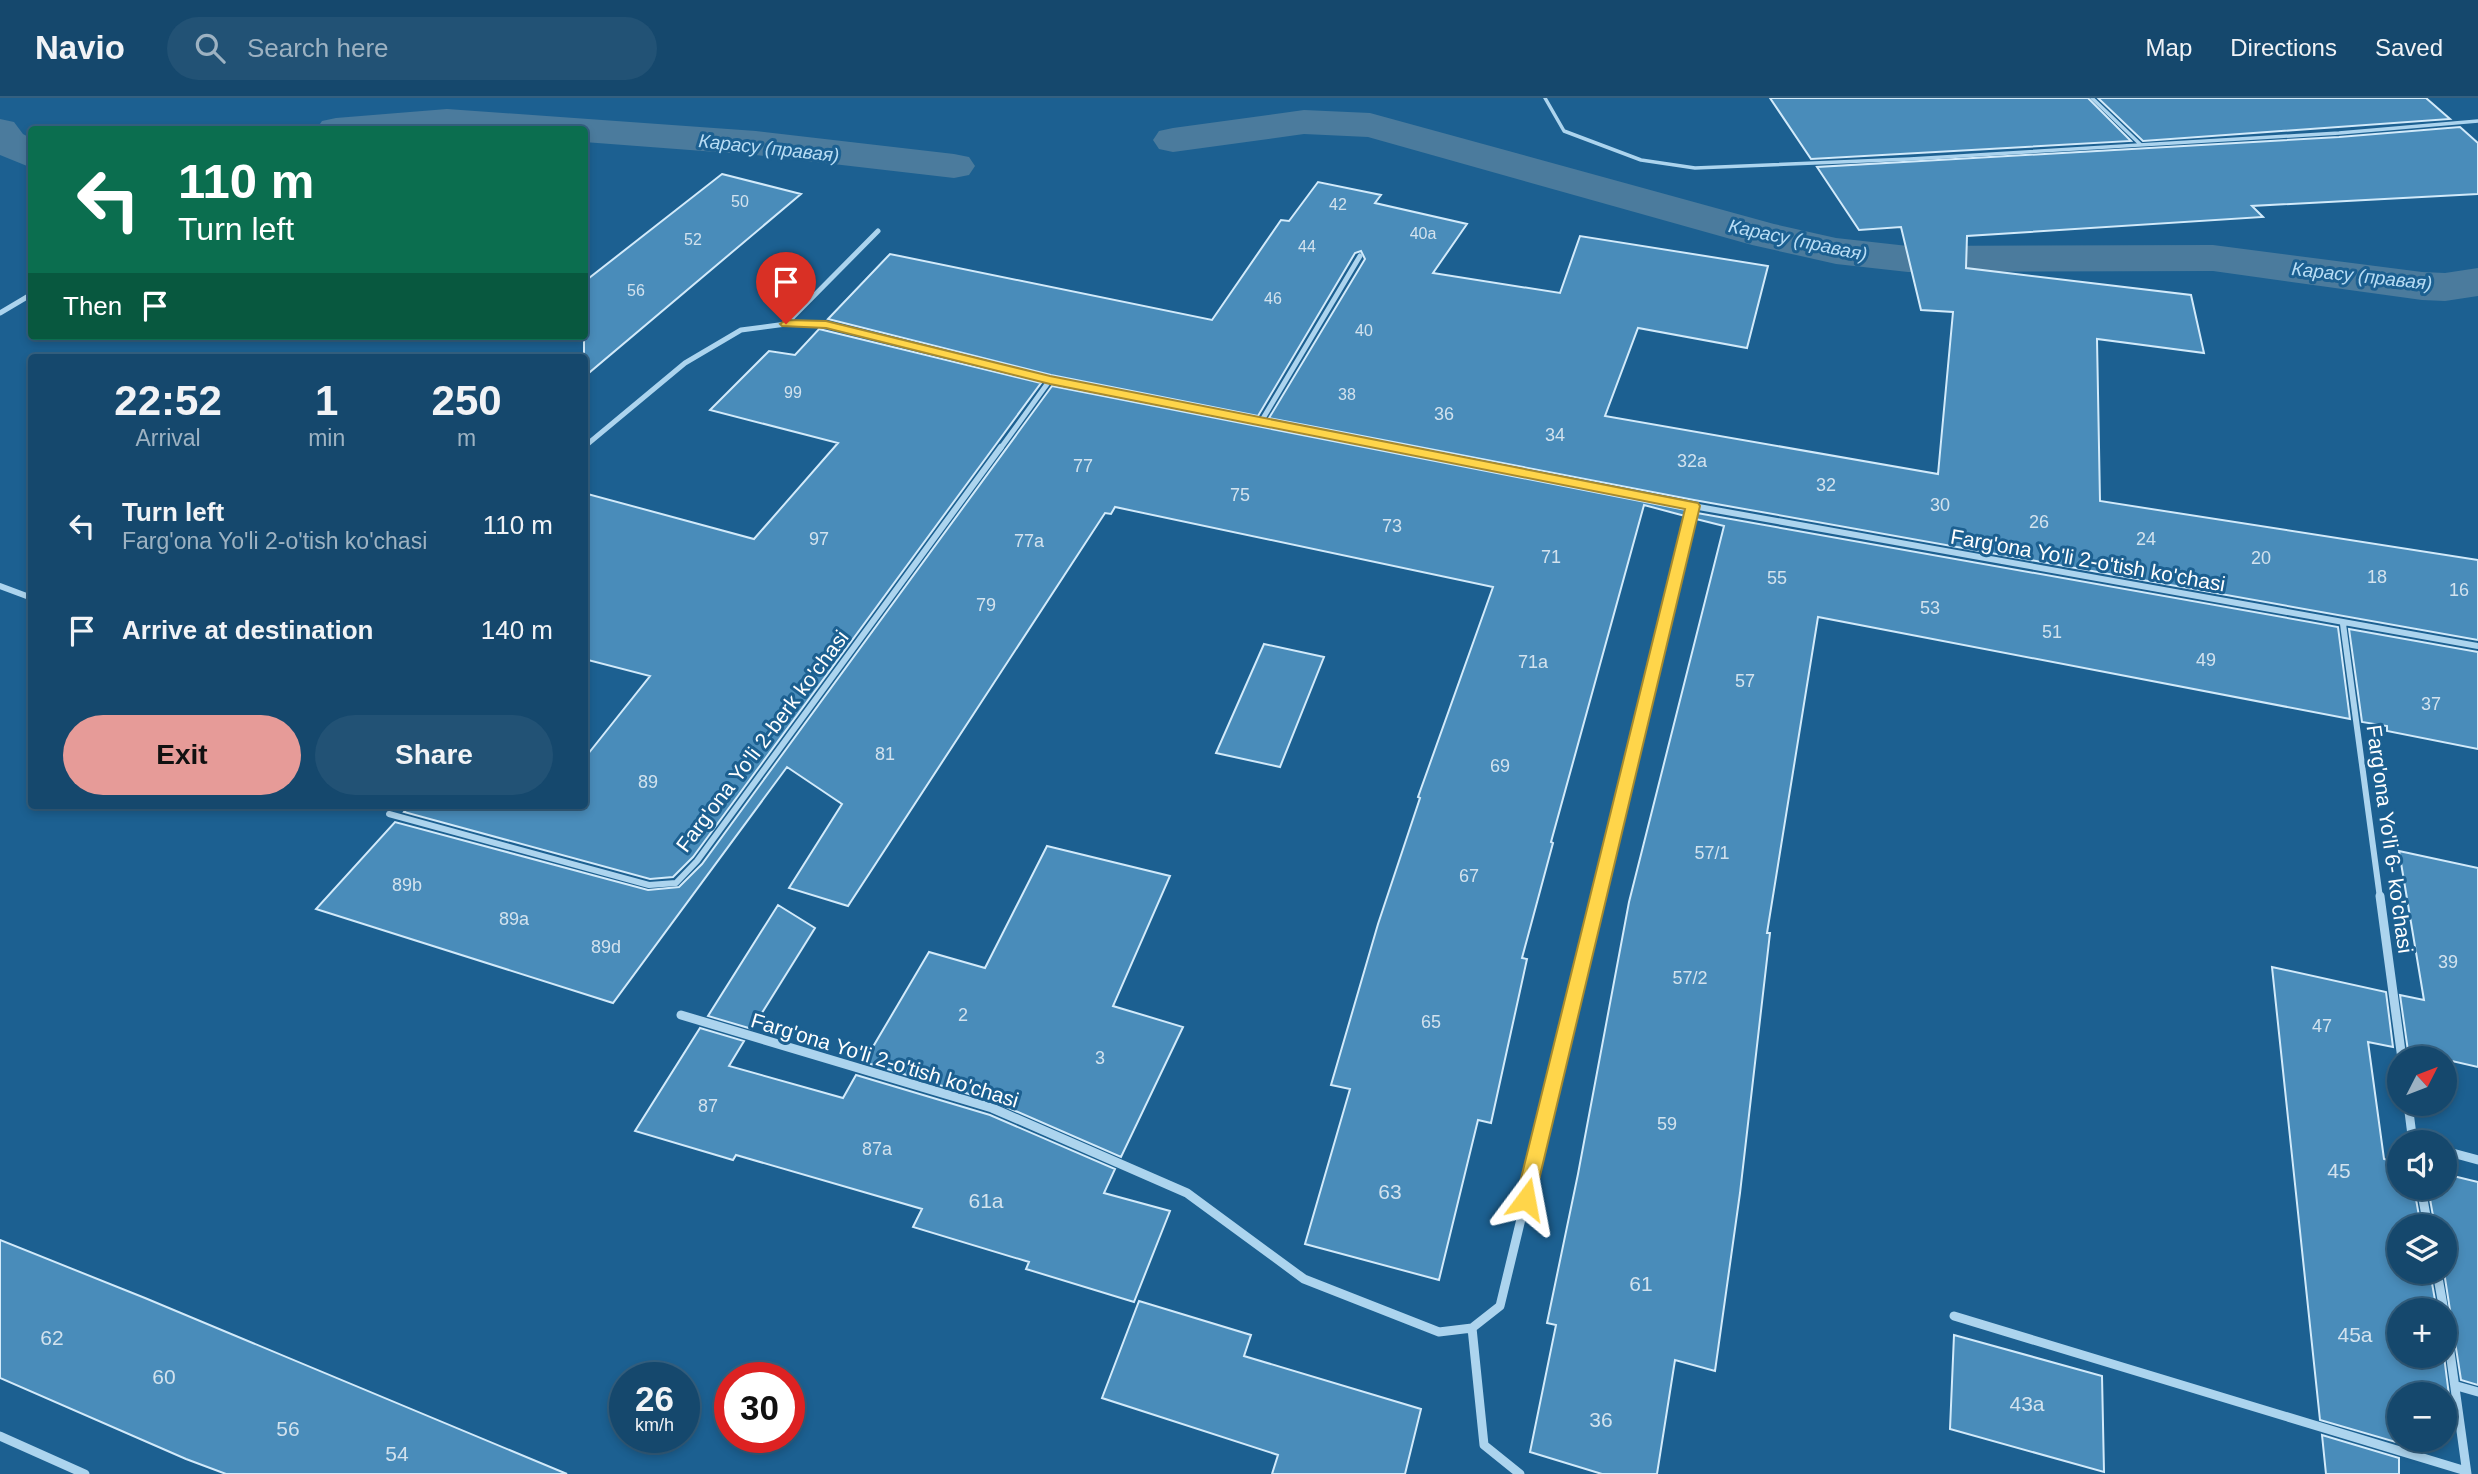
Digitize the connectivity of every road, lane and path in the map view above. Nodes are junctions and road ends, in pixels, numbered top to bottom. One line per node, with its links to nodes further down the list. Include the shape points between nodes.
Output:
1 (1545, 98): 4 (lane, via 1564,131 1641,160 1695,169)
2 (2092, 98): 4 (lane)
3 (2478, 121): 4 (lane)
4 (2141, 145)
5 (878, 231): 9 (street)
6 (1360, 256): 11 (street)
7 (28, 296): 8 (street)
8 (0, 313)
9 (786, 324): 10 (street, Farg'ona Yo'li 2-o'tish ko'chasi, via 826,324); 12 (street, Farg'ona Yo'li 2-o'tish ko'chasi, via 741,330 685,363)
10 (1050, 380): 11 (street, Farg'ona Yo'li 2-o'tish ko'chasi); 18 (street, Farg'ona Yo'li 2-berk ko'chasi, via 697,861 676,883 649,885)
11 (1262, 420): 13 (street, Farg'ona Yo'li 2-o'tish ko'chasi)
12 (588, 444)
13 (1693, 506): 16 (street, Farg'ona Yo'li 2-o'tish ko'chasi); 24 (street, via 1500,1306)
14 (0, 586): 15 (street)
15 (28, 596)
16 (2343, 624): 17 (street, Farg'ona Yo'li 2-o'tish ko'chasi); 20 (street, Farg'ona Yo'li 6- ko'chasi)
17 (2478, 646)
18 (389, 814)
19 (681, 1014): 24 (street, Farg'ona Yo'li 2-o'tish ko'chasi, via 992,1108 1187,1193 1304,1279 1439,1332)
20 (2400, 1046)
21 (2457, 1154): 22 (street)
22 (2478, 1160)
23 (1954, 1316): 29 (street)
24 (1472, 1328): 31 (street, via 1484,1445)
25 (2455, 1368): 26 (street)
26 (2458, 1386): 27 (street); 29 (street)
27 (2478, 1392)
28 (0, 1436): 30 (street)
29 (2466, 1473)
30 (85, 1474)
31 (1520, 1474)

